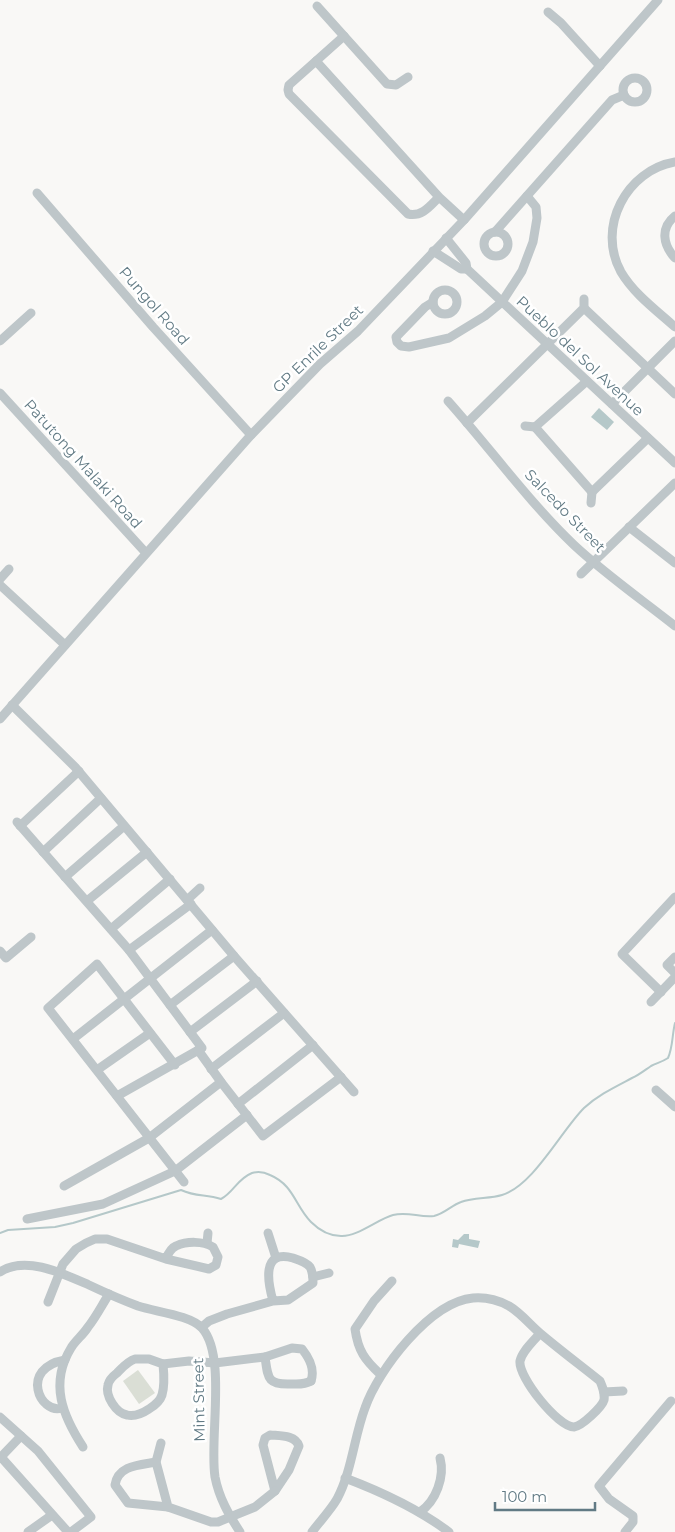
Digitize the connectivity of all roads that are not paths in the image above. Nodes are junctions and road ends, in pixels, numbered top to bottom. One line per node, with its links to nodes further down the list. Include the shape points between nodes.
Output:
1 (658, 0): 6 (street, GP Enrile Street)
2 (317, 6): 4 (street)
3 (548, 12): 6 (street)
4 (344, 36): 5 (street); 7 (street, via 387,84 396,85)
5 (316, 61): 12 (street); 12 (street, via 289,85 289,94 408,214 416,216 424,212)
6 (600, 66): 14 (street, GP Enrile Street)
7 (408, 77)
8 (624, 95): 11 (street, via 612,100)
9 (675, 162): 23 (street, via 648,172 629,187 618,205 612,228 613,250 620,271 634,289)
10 (37, 193): 36 (street, Pungol Road)
11 (527, 196): 15 (street); 21 (street, via 536,207 533,242 522,271)
12 (439, 197): 14 (street)
13 (675, 216): 18 (street, via 665,228 664,240)
14 (464, 220): 16 (street, GP Enrile Street)
15 (495, 232)
16 (446, 238): 17 (street, GP Enrile Street); 19 (street, Pueblo del Sol Avenue, via 466,263)
17 (433, 251): 19 (street, Pueblo del Sol Avenue, via 461,269); 36 (street, GP Enrile Street)
18 (675, 258)
19 (467, 269): 21 (street, Pueblo del Sol Avenue)
20 (433, 302): 21 (street, via 396,336 401,346 449,338 486,316)
21 (502, 302): 26 (street, Pueblo del Sol Avenue)
22 (31, 313): 24 (street)
23 (675, 327)
24 (0, 341)
25 (675, 341): 27 (street)
26 (548, 345): 27 (street, via 584,303); 28 (street, Pueblo del Sol Avenue); 33 (street)
27 (648, 368): 30 (street); 32 (street)
28 (587, 381): 32 (street, Pueblo del Sol Avenue); 35 (street)
29 (0, 393): 43 (street, Patutong Malaki Road)
30 (675, 394)
31 (448, 401): 33 (street, Salcedo Street)
32 (612, 404): 37 (street, Pueblo del Sol Avenue)
33 (467, 423): 45 (street, Salcedo Street, via 542,512)
34 (525, 426): 35 (street)
35 (535, 427): 40 (street)
36 (252, 435): 43 (street, GP Enrile Street)
37 (648, 438): 38 (street, Pueblo del Sol Avenue); 40 (street)
38 (675, 463)
39 (675, 483): 42 (street)
40 (592, 492): 41 (street)
41 (591, 503)
42 (629, 527): 44 (street); 45 (street)
43 (146, 553): 51 (street, GP Enrile Street)
44 (674, 560)
45 (594, 562): 47 (street); 50 (street, Salcedo Street)
46 (9, 570): 48 (street)
47 (582, 574)
48 (0, 579)
49 (0, 585): 51 (street)
50 (675, 626)
51 (65, 645): 52 (street, GP Enrile Street)
52 (12, 705): 53 (street, GP Enrile Street); 54 (street)
53 (0, 719)
54 (79, 771): 55 (street); 57 (street, via 19,824)
55 (102, 798): 56 (street); 57 (street)
56 (124, 826): 58 (street); 59 (street)
57 (44, 852): 59 (street)
58 (147, 852): 60 (street); 63 (street)
59 (66, 876): 63 (street)
60 (170, 879): 64 (street); 65 (street)
61 (200, 888): 64 (street)
62 (675, 897): 76 (street, via 622,954)
63 (87, 902): 65 (street)
64 (189, 902): 66 (street); 69 (street)
65 (111, 929): 69 (street)
66 (212, 930): 70 (street); 73 (street)
67 (31, 937): 68 (street, via 6,958)
68 (0, 950)
69 (129, 950): 73 (street)
70 (234, 956): 75 (street); 79 (street)
71 (675, 957): 72 (street, via 667,965)
72 (675, 973)
73 (150, 978): 77 (street); 79 (street)
74 (675, 978): 76 (street)
75 (257, 981): 80 (street); 81 (street)
76 (661, 992): 78 (street)
77 (124, 999): 82 (street); 83 (street); 83 (street, via 97,964 48,1008)
78 (651, 1002)
79 (170, 1005): 81 (street)
80 (284, 1013): 84 (street); 87 (street)
81 (190, 1032): 85 (street, via 202,1048)
82 (150, 1033): 86 (street); 88 (street)
83 (74, 1039): 88 (street)
84 (313, 1045): 89 (street); 94 (street)
85 (198, 1050): 86 (street); 87 (street)
86 (175, 1065): 93 (street)
87 (211, 1069): 90 (street)
88 (97, 1070): 93 (street)
89 (341, 1077): 92 (street); 96 (street, via 264,1136)
90 (221, 1082): 94 (street); 97 (street)
91 (656, 1090): 95 (street)
92 (354, 1092)
93 (117, 1096): 97 (street)
94 (238, 1104): 96 (street)
95 (675, 1107)
96 (247, 1116): 98 (street)
97 (149, 1138): 98 (street); 100 (street)
98 (175, 1171): 99 (street); 101 (street, via 103,1204)
99 (184, 1182)
100 (64, 1186)
101 (27, 1219)
102 (208, 1233): 104 (street)
103 (268, 1233): 105 (street)
104 (207, 1243): 106 (street, via 176,1246); 106 (street, via 218,1257 216,1266 209,1269)
105 (276, 1258): 110 (street, via 301,1261 310,1268); 113 (street, via 268,1275)
106 (166, 1259): 108 (street, via 106,1239 95,1239 76,1249)
107 (0, 1272): 108 (street, via 18,1264)
108 (59, 1272): 112 (street); 114 (street)
109 (329, 1272): 110 (street)
110 (314, 1277): 113 (street, via 313,1283 288,1300)
111 (392, 1281): 121 (street, via 351,1328 366,1361)
112 (109, 1294): 115 (street, via 140,1307 187,1319); 118 (street)
113 (273, 1301): 115 (street, via 227,1314)
114 (48, 1302)
115 (202, 1327): 119 (street, Mint Street, via 210,1340)
116 (540, 1333): 121 (street, via 510,1307 489,1298 472,1298 457,1302 437,1314 411,1336); 123 (street, via 600,1381); 123 (street, via 522,1356 521,1368 526,1381 565,1425 574,1427 585,1422 603,1402)
117 (265, 1357): 117 (street, via 292,1348 302,1349 310,1358 313,1384 272,1382 267,1376); 119 (street)
118 (65, 1360): 125 (street, via 60,1382); 125 (street, via 48,1365 35,1382 44,1402 58,1410)
119 (215, 1363): 120 (street); 138 (street, Mint Street, via 214,1466 220,1494)
120 (163, 1364): 120 (street, via 164,1387 154,1406 129,1416 119,1412 108,1392 108,1383 128,1357)
121 (380, 1374): 133 (street, via 365,1407)
122 (623, 1391): 123 (street)
123 (604, 1392)
124 (672, 1401): 144 (street, via 600,1486 609,1499 633,1516 633,1522)
125 (62, 1408): 129 (street)
126 (0, 1417): 127 (street)
127 (21, 1436): 130 (street); 140 (street, via 38,1451 91,1517)
128 (161, 1443): 132 (street)
129 (83, 1447)
130 (1, 1457): 137 (street)
131 (440, 1458): 136 (street, via 442,1470 436,1493 427,1508)
132 (156, 1462): 135 (street); 135 (street, via 136,1465 122,1472 114,1485 128,1503)
133 (345, 1478): 136 (street); 142 (street, via 337,1498)
134 (275, 1491): 134 (street, via 263,1445 265,1438 270,1435 300,1439 289,1470); 138 (street, via 255,1507)
135 (168, 1507): 138 (street, via 211,1522)
136 (420, 1512): 143 (street)
137 (52, 1515): 139 (street); 140 (street)
138 (230, 1517): 141 (street, Mint Street)
139 (28, 1532)
140 (69, 1532)
141 (240, 1532)
142 (312, 1532)
143 (449, 1532)
144 (625, 1532)

